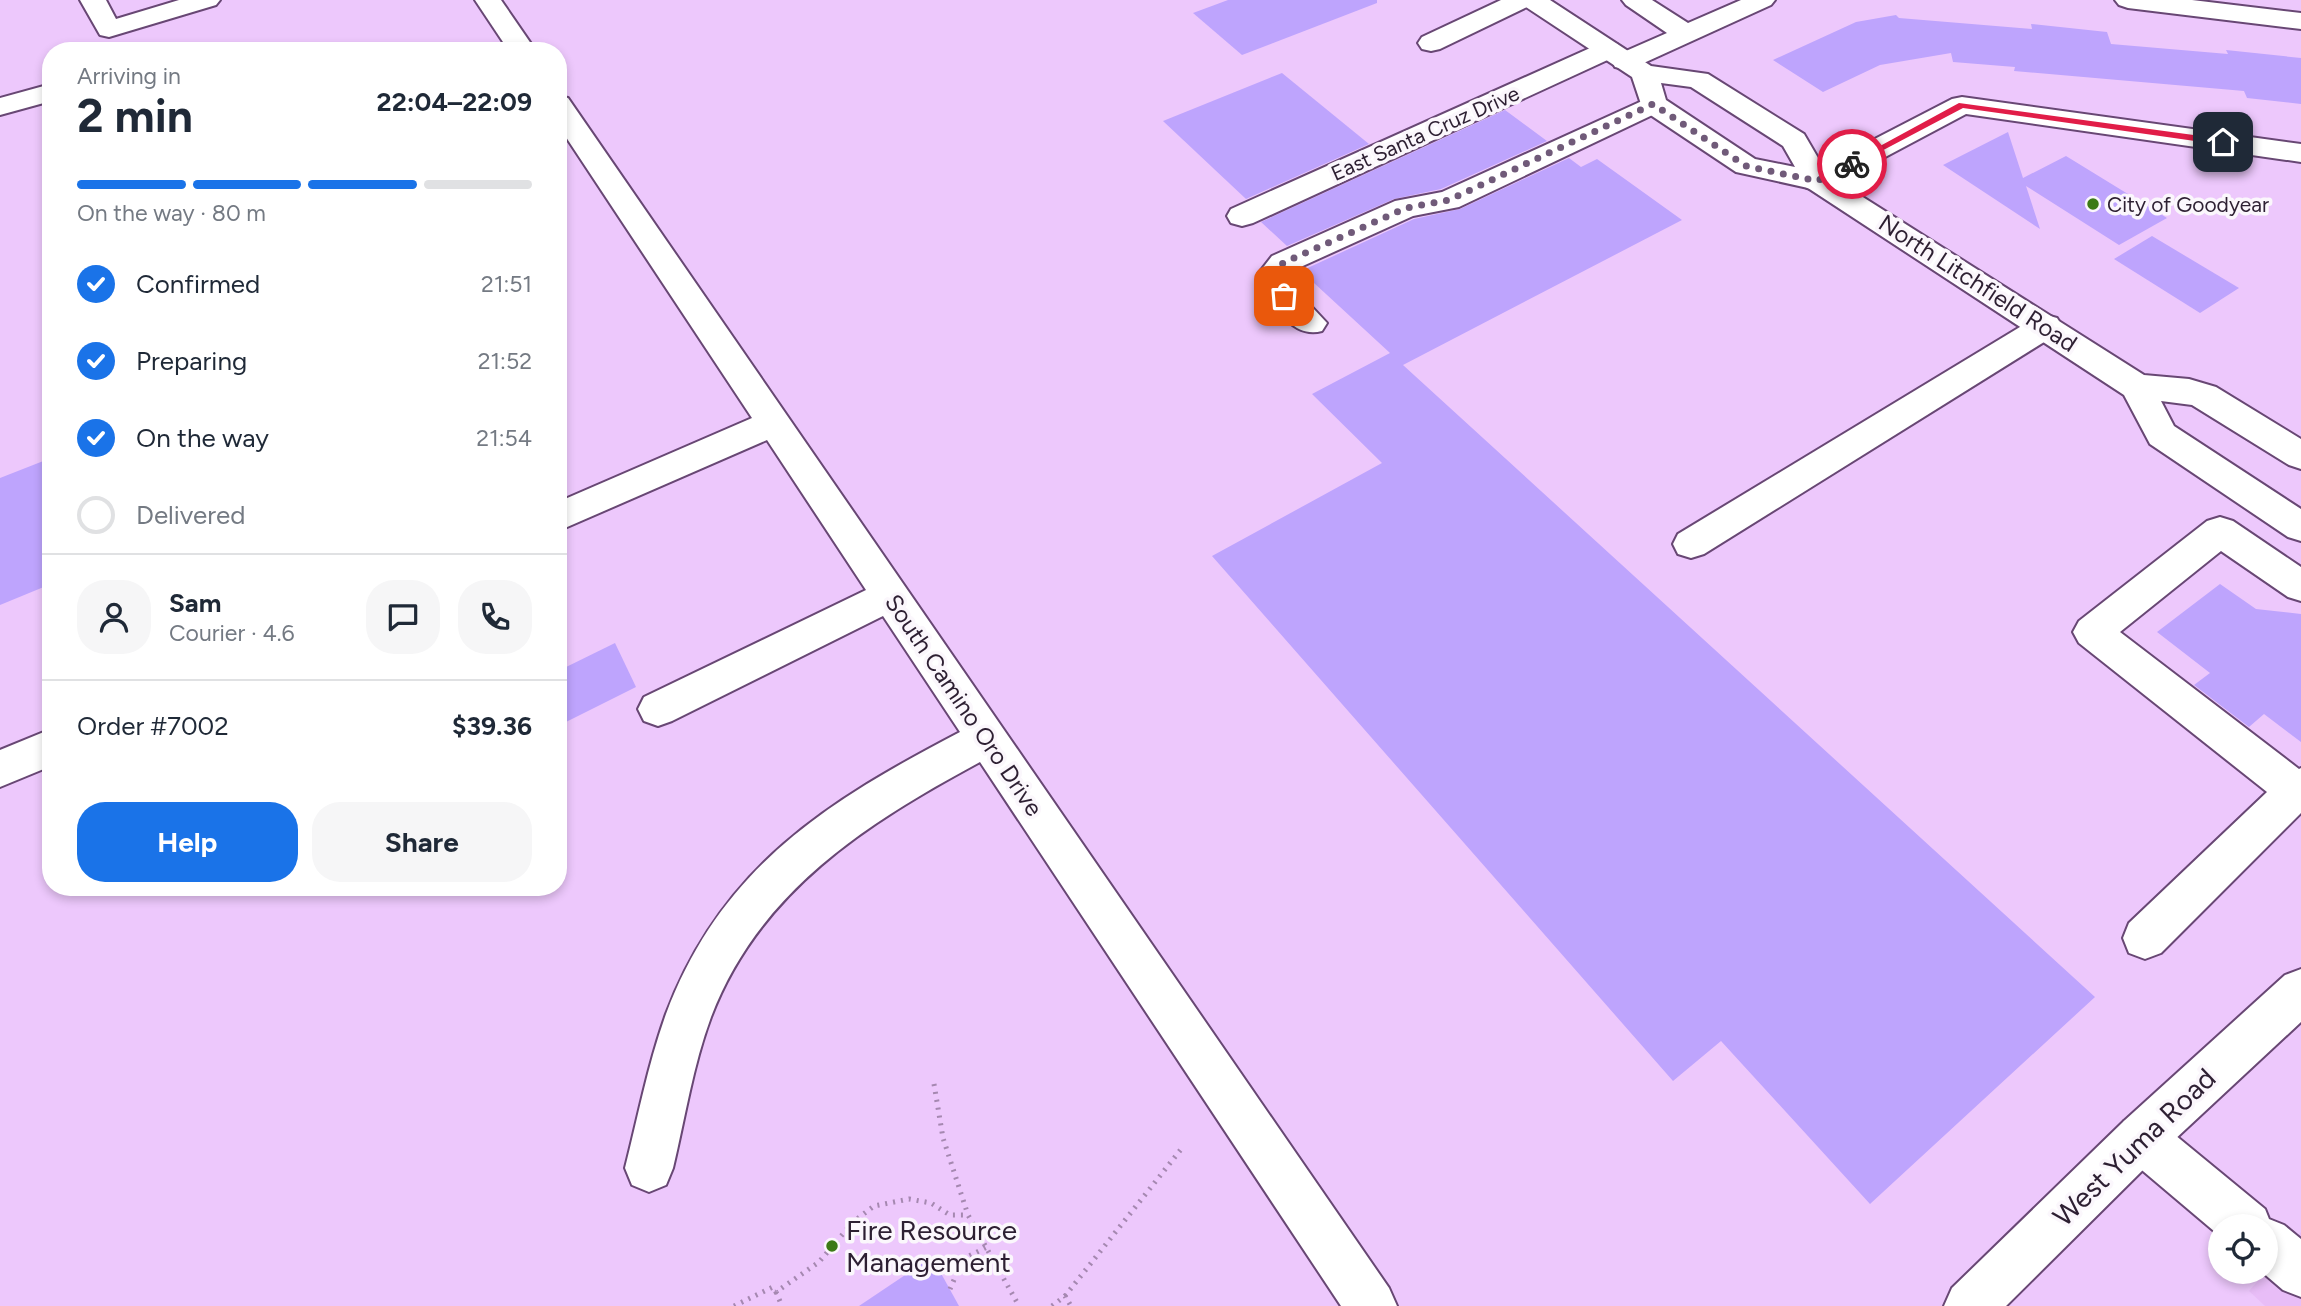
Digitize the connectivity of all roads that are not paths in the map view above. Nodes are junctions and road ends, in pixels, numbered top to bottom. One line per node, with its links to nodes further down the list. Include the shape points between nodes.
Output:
1 (93, 0): 11 (street)
2 (207, 0): 11 (street)
3 (488, 0): 14 (street)
4 (1521, 0): 15 (street)
5 (1532, 0): 16 (street, North Litchfield Road)
6 (1635, 0): 12 (street)
7 (1762, 0): 12 (street, East Santa Cruz Drive)
8 (2129, 0): 9 (street)
9 (2157, 2): 10 (street)
10 (2301, 21)
11 (109, 29): 13 (street)
12 (1687, 34): 16 (street, East Santa Cruz Drive)
13 (98, 42)
14 (517, 42)
15 (1432, 43)
16 (1626, 61): 18 (street); 22 (street, North Litchfield Road, via 1698,80 1794,140); 23 (street, East Santa Cruz Drive)
17 (42, 95): 19 (street)
18 (1653, 104): 22 (street, North Litchfield Road, via 1746,166); 24 (street, via 1449,200 1406,208 1283,263 1274,274 1284,296)
19 (0, 107)
20 (567, 117): 27 (street, South Camino Oro Drive)
21 (2301, 153): 22 (street, via 1962,105)
22 (1817, 181): 25 (street, North Litchfield Road)
23 (1242, 216)
24 (1311, 323)
25 (2046, 326): 26 (street, North Litchfield Road); 31 (street)
26 (2137, 387): 28 (street, North Litchfield Road, via 2204,396); 30 (street, North Litchfield Road, via 2162,435)
27 (774, 423): 29 (street); 33 (street, South Camino Oro Drive)
28 (2301, 456)
29 (567, 513)
30 (2301, 527)
31 (1691, 544)
32 (2301, 586): 38 (street, via 2220,531 2092,632)
33 (890, 595): 34 (street); 35 (street, South Camino Oro Drive)
34 (658, 709)
35 (987, 738): 42 (street, via 897,786 826,832 771,880 728,937 689,1016); 46 (street, South Camino Oro Drive)
36 (42, 751): 37 (street)
37 (0, 769)
38 (2298, 788): 39 (street)
39 (2145, 939)
40 (2301, 991): 41 (street, West Yuma Road)
41 (2141, 1138): 43 (street); 47 (street, West Yuma Road)
42 (649, 1168)
43 (2232, 1214)
44 (2278, 1253): 45 (street)
45 (2301, 1272)
46 (1371, 1306)
47 (1970, 1306)

